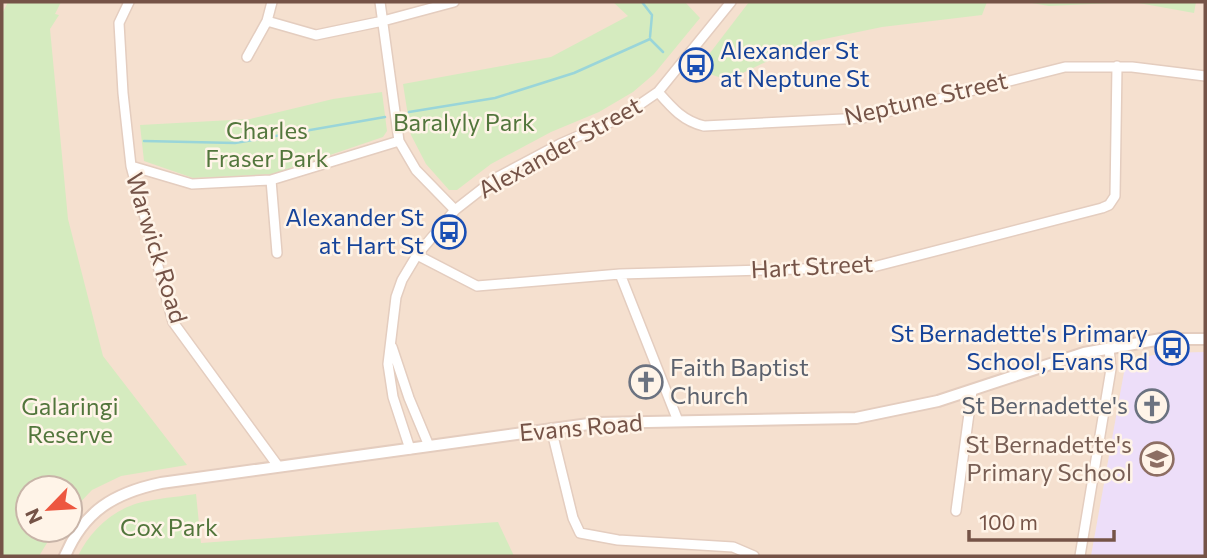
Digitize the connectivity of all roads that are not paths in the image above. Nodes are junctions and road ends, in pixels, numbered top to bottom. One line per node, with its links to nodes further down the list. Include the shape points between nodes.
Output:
1 (130, 2): 13 (street, Warwick Road, via 119,23)
2 (272, 2): 6 (street)
3 (380, 2): 7 (street)
4 (454, 2): 7 (street)
5 (731, 2): 11 (street, Alexander Street)
6 (267, 21): 7 (street, via 316,35); 8 (street)
7 (383, 21): 12 (street)
8 (247, 57)
9 (1117, 66): 10 (street, Neptune Street); 11 (street, Neptune Street, via 1065,67 863,118 789,123 690,123); 18 (street, Hart Street, via 1115,196 1105,207 873,267)
10 (1205, 76)
11 (658, 92): 15 (street, Alexander Street, via 620,118 496,178)
12 (399, 141): 14 (street); 15 (street, via 416,170)
13 (131, 166): 14 (street, via 192,184); 27 (street, Warwick Road, via 173,321)
14 (271, 180): 16 (street)
15 (454, 210): 17 (street, Alexander Street)
16 (277, 253)
17 (417, 255): 18 (street, Hart Street, via 477,286); 19 (street, Alexander Street, via 396,298)
18 (620, 274): 23 (street)
19 (390, 338): 25 (street, Alexander Street, via 401,379); 26 (street, Alexander Street, via 389,380)
20 (1205, 339): 21 (street, Evans Road, via 1161,339)
21 (1109, 348): 22 (street, Evans Road); 31 (street, via 1111,369)
22 (972, 391): 23 (street, Evans Road, via 856,418); 28 (street)
23 (678, 421): 24 (street, Evans Road)
24 (551, 428): 25 (street, Evans Road); 30 (street, via 580,533 618,540 733,547)
25 (429, 446): 26 (street, Evans Road)
26 (410, 449): 27 (street, Evans Road)
27 (278, 466): 29 (street, Evans Road, via 127,492 87,519)
28 (956, 511)
29 (65, 556)
30 (754, 556)
31 (1080, 556)

